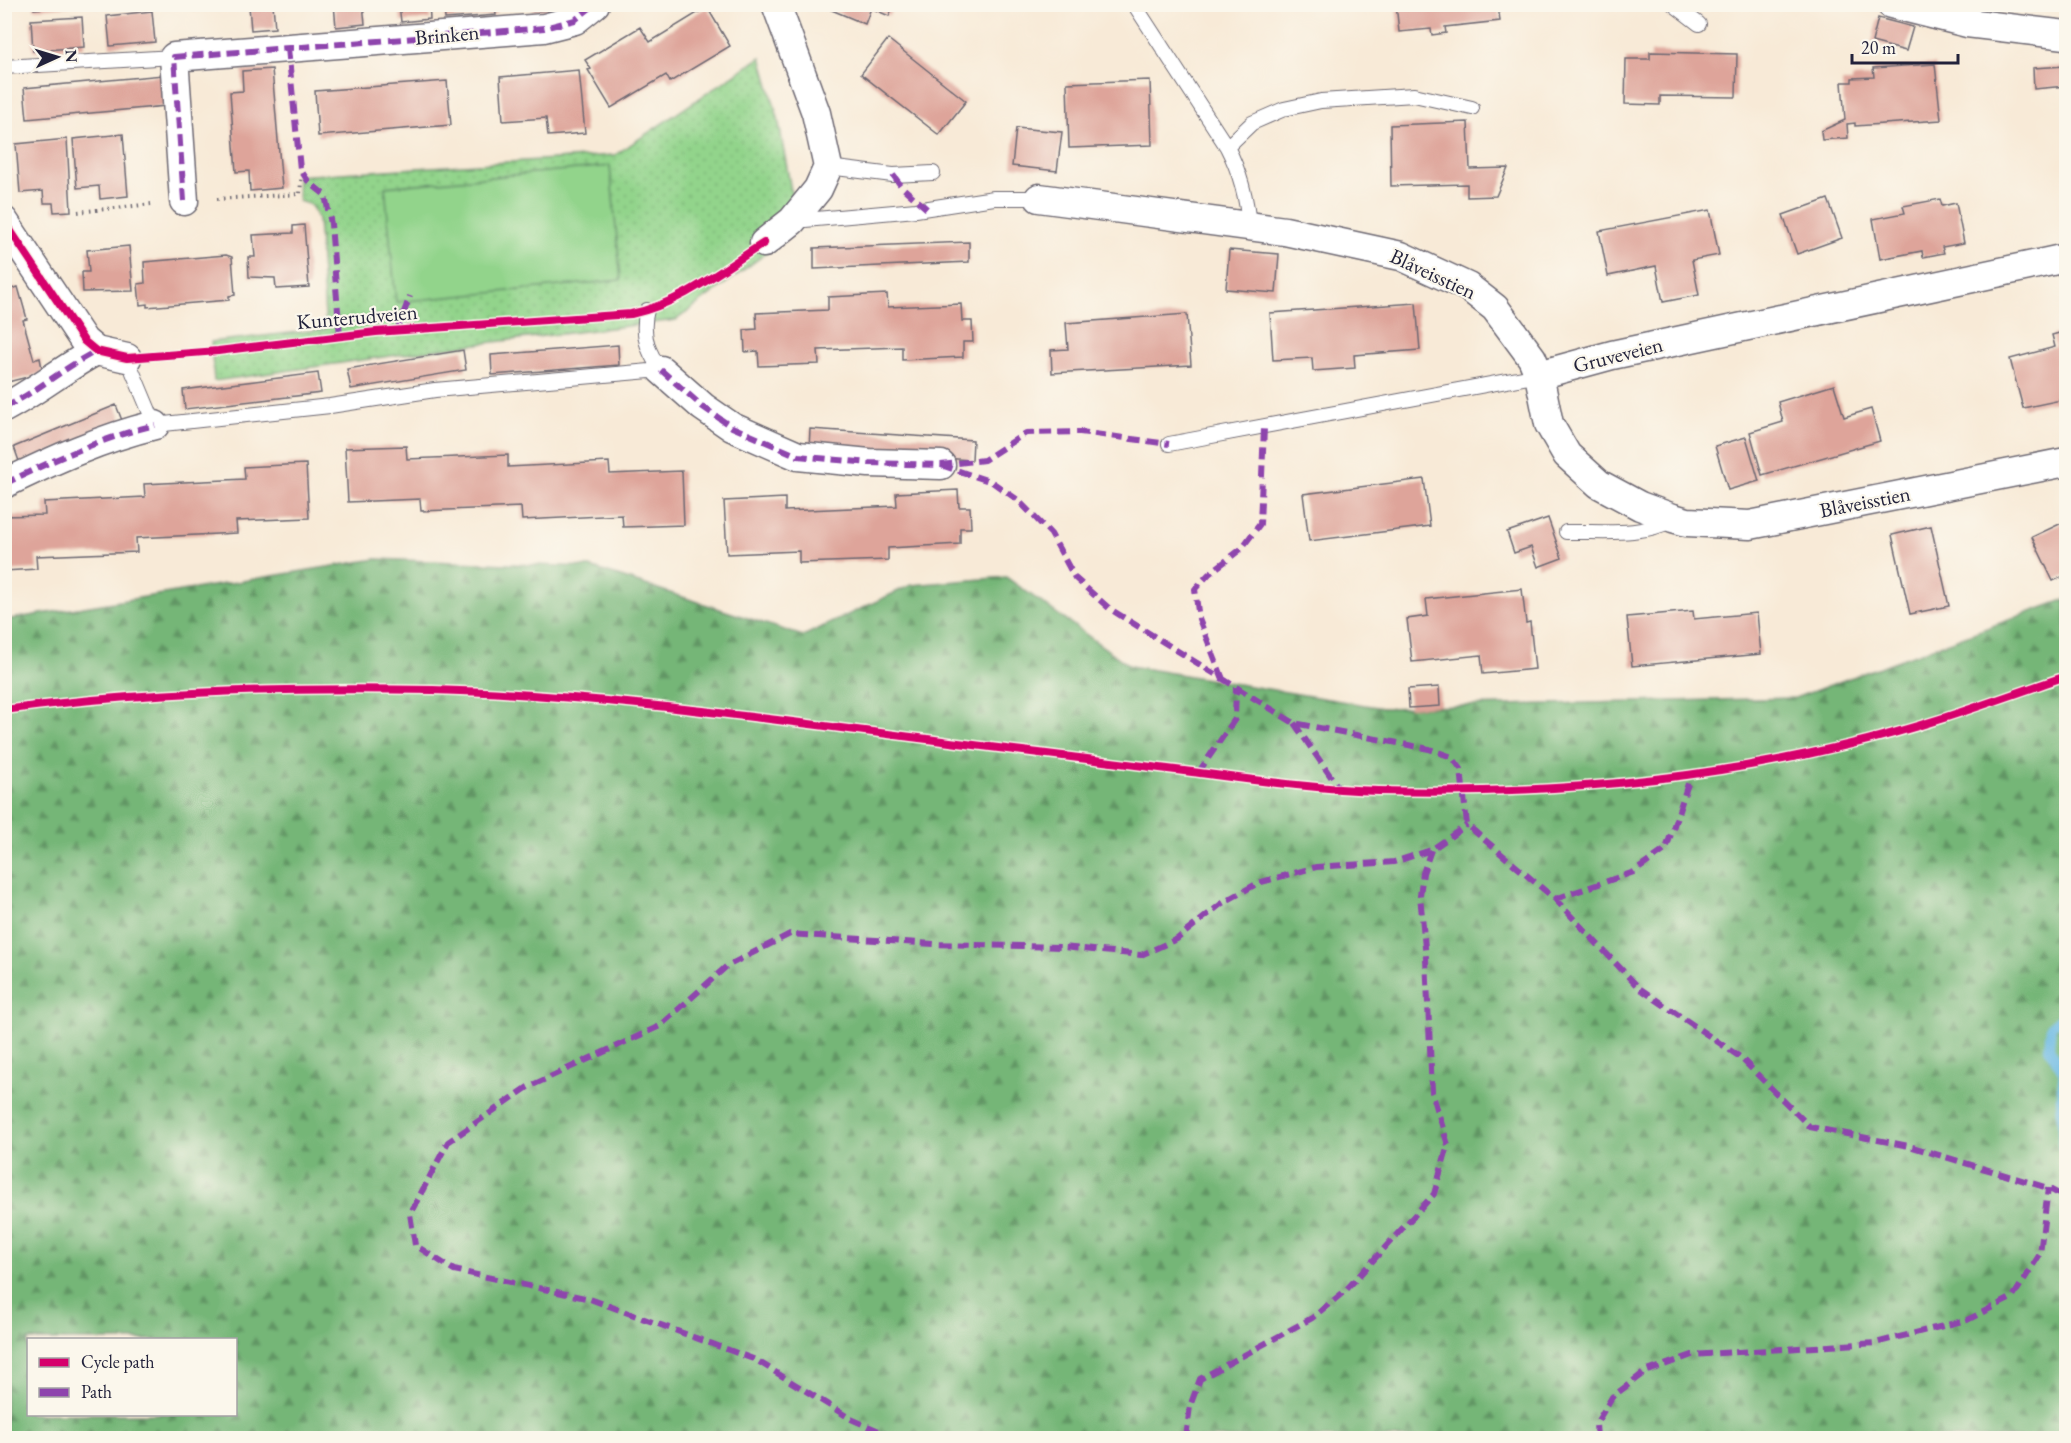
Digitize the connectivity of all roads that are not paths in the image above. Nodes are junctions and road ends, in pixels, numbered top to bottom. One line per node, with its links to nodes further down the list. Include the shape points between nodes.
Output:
1 (595, 4): 8 (street, Brinken, via 575,20 544,28)
2 (776, 4): 12 (street, via 816,113)
3 (1134, 4): 11 (lane)
4 (1673, 4): 6 (lane)
5 (1891, 4): 7 (street, via 1967,23)
6 (1699, 24)
7 (2067, 34)
8 (174, 57): 9 (lane); 15 (street)
9 (4, 67)
10 (1472, 108): 11 (lane, via 1414,95 1321,101 1252,123)
11 (1227, 147): 18 (lane, via 1237,166)
12 (828, 167): 13 (lane, via 893,175); 17 (street, via 818,189)
13 (933, 173)
14 (1039, 198): 17 (lane, via 994,198 916,210); 18 (street, Blåveisstien)
15 (184, 201)
16 (4, 221): 22 (street, via 84,341)
17 (792, 221): 19 (street)
18 (1249, 227): 25 (street, Blåveisstien, via 1401,256 1468,287 1507,322)
19 (764, 243)
20 (2067, 258): 25 (street, Gruveveien, via 1612,355)
21 (647, 310): 24 (lane, via 642,327 652,359)
22 (96, 351): 23 (street); 26 (street, via 34,393)
23 (127, 358): 27 (lane)
24 (661, 370): 27 (lane, via 435,390); 30 (street, via 732,427 798,456)
25 (1539, 375): 28 (lane, Gruveveien); 32 (street, Blåveisstien, via 1549,424 1567,455 1599,484)
26 (4, 408)
27 (154, 425): 31 (street, via 58,457)
28 (1169, 444)
29 (2067, 462): 32 (street, Blåveisstien, via 1750,525)
30 (941, 465)
31 (4, 484)
32 (1673, 519): 33 (lane, via 1641,530)
33 (1566, 532)

